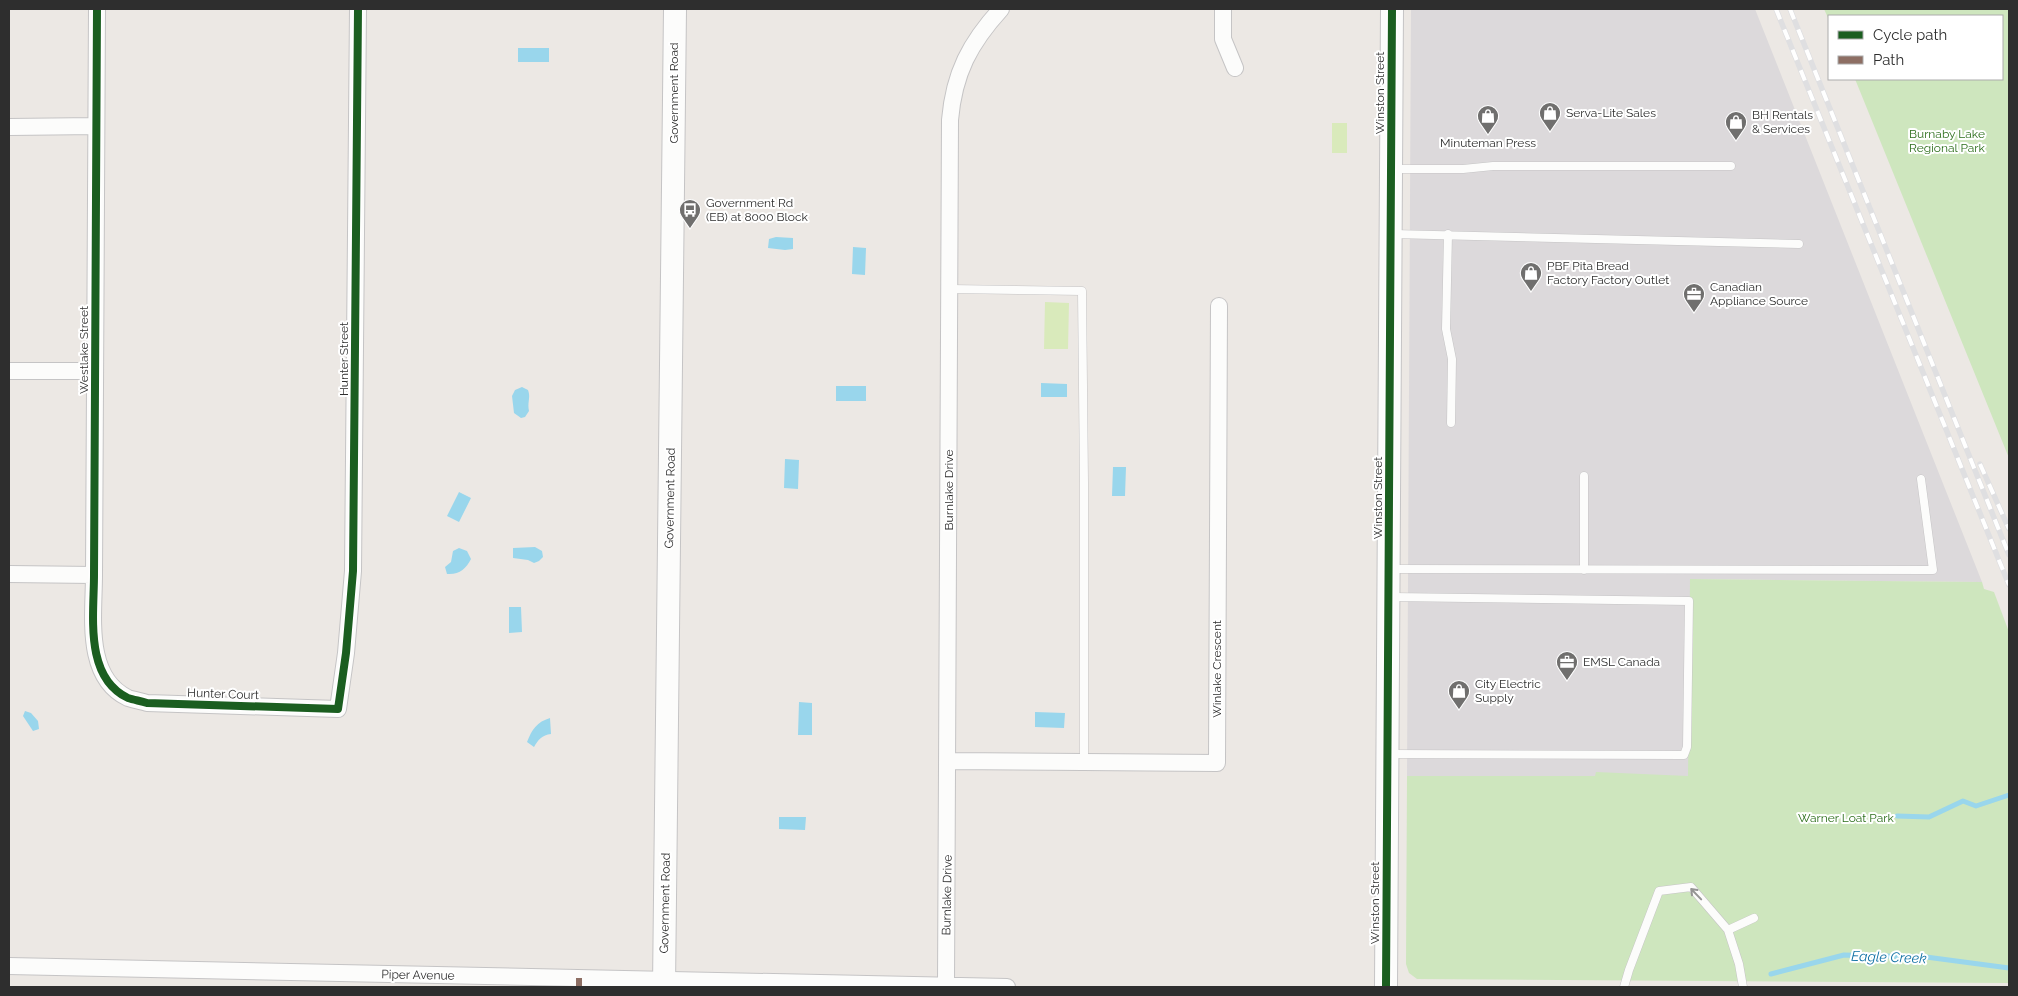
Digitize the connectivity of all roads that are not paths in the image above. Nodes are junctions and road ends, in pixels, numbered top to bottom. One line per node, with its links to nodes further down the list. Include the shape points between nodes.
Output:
1 (97, 9): 8 (street, Westlake Street)
2 (358, 9): 28 (street, Hunter Street, via 353,571)
3 (675, 9): 35 (street, Government Road)
4 (1001, 9): 15 (street, Burnlake Drive, via 966,56 952,103)
5 (1223, 9): 7 (street, via 1223,39)
6 (1392, 9): 11 (street, Winston Street)
7 (1235, 68)
8 (96, 126): 9 (street); 18 (street, Westlake Street)
9 (9, 127)
10 (1731, 166): 11 (lane)
11 (1391, 169): 12 (street, Winston Street)
12 (1391, 234): 13 (lane); 22 (street, Winston Street)
13 (1448, 234): 14 (lane); 19 (lane, via 1446,329 1452,359)
14 (1798, 244)
15 (950, 289): 30 (street, Burnlake Drive); 31 (lane, via 1082,291)
16 (1219, 306): 31 (street, Winlake Crescent, via 1217,763)
17 (9, 370): 18 (street)
18 (95, 371): 25 (street, Westlake Street)
19 (1451, 423)
20 (1584, 476): 23 (lane)
21 (1921, 478): 23 (lane, via 1933,570)
22 (1389, 569): 23 (lane); 26 (street, Winston Street)
23 (1584, 570)
24 (9, 574): 25 (street)
25 (94, 575): 27 (street, Westlake Street, via 95,651 102,673)
26 (1388, 597): 29 (street, Winston Street); 29 (lane, via 1689,601 1690,630 1687,747 1684,755)
27 (112, 687): 28 (street, Hunter Court, via 128,698 147,703)
28 (338, 709)
29 (1388, 754): 38 (street, Winston Street)
30 (948, 761): 31 (street, Winlake Crescent); 36 (street, Burnlake Drive)
31 (1084, 762)
32 (1754, 918): 33 (lane)
33 (1728, 930): 39 (lane, one-way to 39, via 1691,888 1659,891); 40 (lane)
34 (9, 966): 35 (street, Piper Avenue)
35 (664, 983): 36 (street, Piper Avenue)
36 (946, 985): 37 (street, Piper Avenue)
37 (1007, 987)
38 (1386, 987)
39 (1624, 987)
40 (1743, 987)

